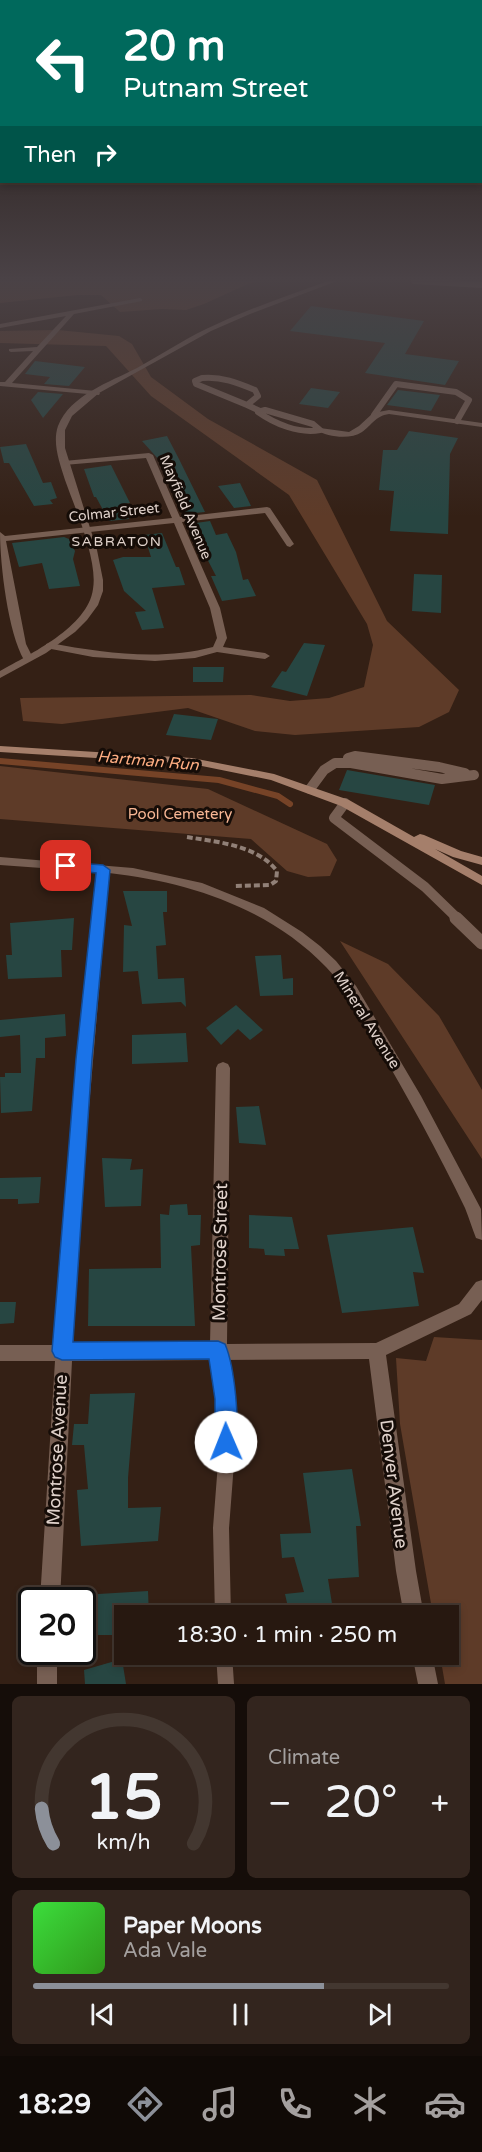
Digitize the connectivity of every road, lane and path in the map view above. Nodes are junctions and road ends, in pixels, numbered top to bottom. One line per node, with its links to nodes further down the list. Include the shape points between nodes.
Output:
1 (28, 360): 3 (street)
2 (157, 360): 4 (street)
3 (3, 384): 4 (street)
4 (96, 393): 10 (street, via 70,413 62,427 59,440)
5 (246, 406): 5 (lane, via 258,396 255,390 217,378 194,383); 9 (lane, via 302,420)
6 (374, 415): 7 (street, via 389,412); 7 (lane, via 396,384 456,392 469,400); 9 (street, via 356,433)
7 (457, 421): 8 (street)
8 (482, 425)
9 (320, 430)
10 (64, 463): 11 (street, Mayfield Avenue, via 149,454); 12 (street)
11 (177, 519): 12 (street, Colmar Street); 14 (street, Colmar Street, via 267,510); 16 (street, Mayfield Avenue, via 215,608 222,639)
12 (85, 529): 13 (street, Colmar Street); 15 (street, via 98,591 89,610)
13 (0, 537): 18 (street)
14 (290, 544)
15 (50, 646): 16 (street, via 73,652 155,658); 18 (street)
16 (217, 649): 17 (street)
17 (265, 656)
18 (24, 661): 19 (street)
19 (0, 675)
20 (0, 749): 22 (main road, via 209,764)
21 (335, 763): 21 (lane, via 351,757 474,775 442,779); 22 (lane, via 324,770)
22 (310, 789): 23 (main road)
23 (345, 803): 24 (main road); 31 (lane, via 334,818 425,887)
24 (380, 822): 26 (main road); 29 (main road)
25 (187, 837): 30 (path, via 261,855 278,872 276,881 270,885)
26 (481, 860)
27 (0, 861): 28 (street, Mineral Avenue)
28 (103, 870): 33 (street, Mineral Avenue, via 178,880 232,899 277,922 333,966 394,1060); 36 (street, Montrose Avenue)
29 (479, 881)
30 (234, 886)
31 (482, 943)
32 (224, 1068): 35 (street, Montrose Street)
33 (482, 1233)
34 (482, 1287): 37 (street, via 465,1309)
35 (218, 1350): 36 (street); 37 (street); 40 (lane, Montrose Street, via 225,1399)
36 (62, 1351): 38 (street); 39 (street, Montrose Avenue)
37 (377, 1352): 41 (street, Denver Avenue)
38 (0, 1353)
39 (51, 1587)
40 (223, 1605)
41 (412, 1605)
42 (47, 1665): 45 (street)
43 (225, 1665): 46 (lane)
44 (424, 1665): 47 (street)
45 (47, 1684)
46 (226, 1684)
47 (428, 1684)

